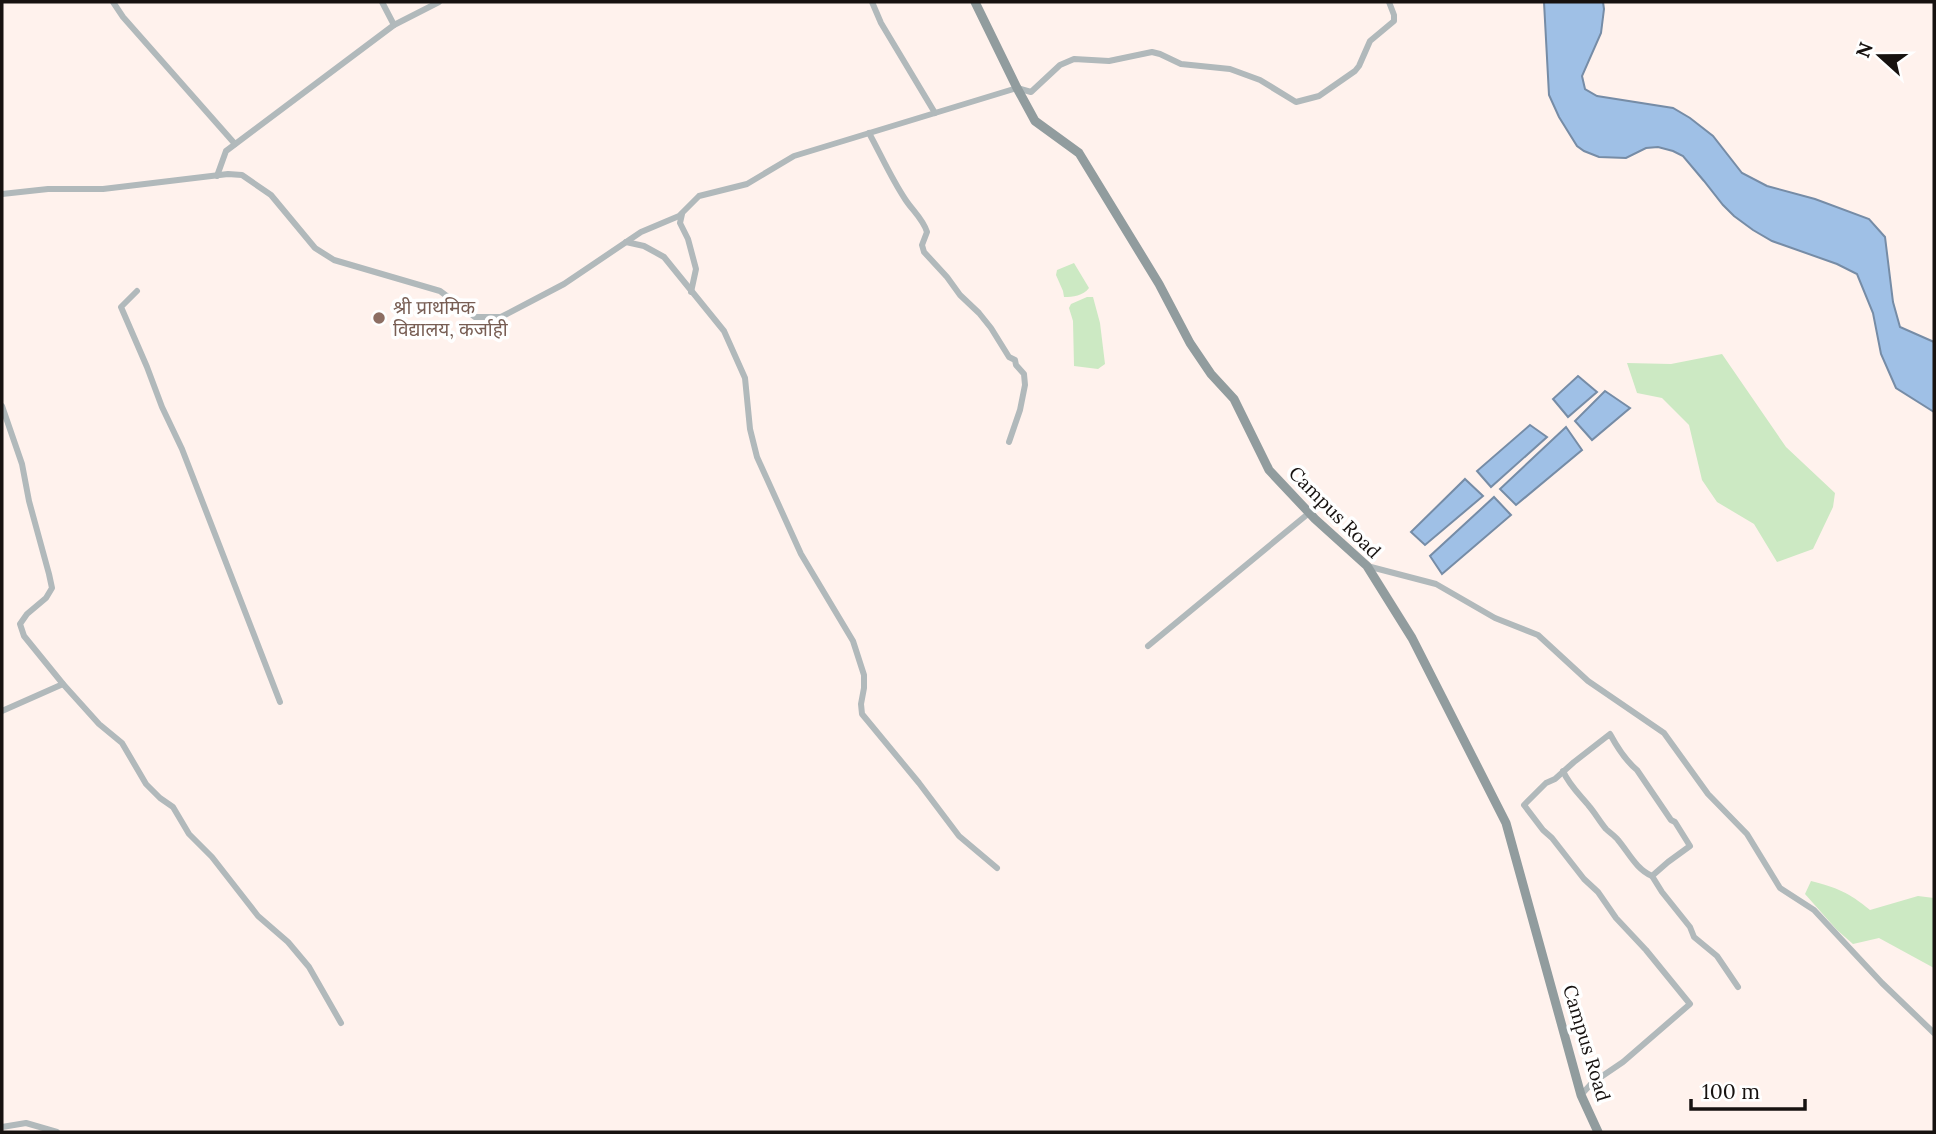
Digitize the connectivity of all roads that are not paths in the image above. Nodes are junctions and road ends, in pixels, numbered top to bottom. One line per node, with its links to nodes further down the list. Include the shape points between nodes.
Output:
1 (113, 2): 11 (street)
2 (382, 2): 7 (street)
3 (439, 2): 7 (street)
4 (873, 2): 9 (street)
5 (975, 2): 8 (street, Campus Road)
6 (1390, 2): 8 (street, via 1394,21 1370,41 1355,71 1319,96 1301,102 1230,69 1181,64 1152,52 1109,61 1074,59 1060,65 1031,92)
7 (394, 25): 11 (street)
8 (1017, 88): 9 (street); 20 (street, Campus Road, via 1035,121 1079,153 1160,284 1190,343 1234,399 1269,470)
9 (935, 113): 10 (street)
10 (869, 133): 14 (street, via 794,156 747,184 699,196); 19 (street, via 911,210 925,225 924,252 987,323 1024,374 1020,410)
11 (236, 144): 12 (street, via 226,151)
12 (217, 176): 13 (street, via 103,189); 15 (street, via 242,175 271,195 315,248 334,260 440,291 475,317 501,317 565,284)
13 (2, 192)
14 (683, 213): 15 (street); 17 (street, via 680,223 696,269)
15 (626, 242): 17 (street, via 664,257)
16 (137, 291): 24 (street, via 121,307 182,449)
17 (691, 292): 27 (street, via 724,331 745,378 757,457 801,554 853,641 864,675 862,714 958,836)
18 (2, 406): 23 (street, via 22,464 52,588 20,624 24,636)
19 (1009, 442)
20 (1309, 513): 21 (street, Campus Road); 22 (street)
21 (1367, 566): 31 (street, via 1436,584 1494,618 1538,635 1588,681 1664,733 1708,794 1747,834 1780,888 1814,910); 32 (street, Campus Road, via 1412,638 1506,823)
22 (1148, 646)
23 (63, 684): 25 (street); 30 (street, via 122,743 146,784 173,807 189,835 309,967)
24 (280, 702)
25 (2, 711)
26 (1563, 771): 28 (street, via 1605,828 1644,873); 28 (street, via 1610,734 1690,846); 32 (street, via 1524,804 1690,1004)
27 (997, 868)
28 (1652, 876): 29 (street, via 1694,937 1717,956)
29 (1738, 987)
30 (341, 1023)
31 (1934, 1033)
32 (1581, 1095): 35 (street, Campus Road)
33 (2, 1127): 34 (street, via 26,1123)
34 (57, 1132)
35 (1598, 1132)

